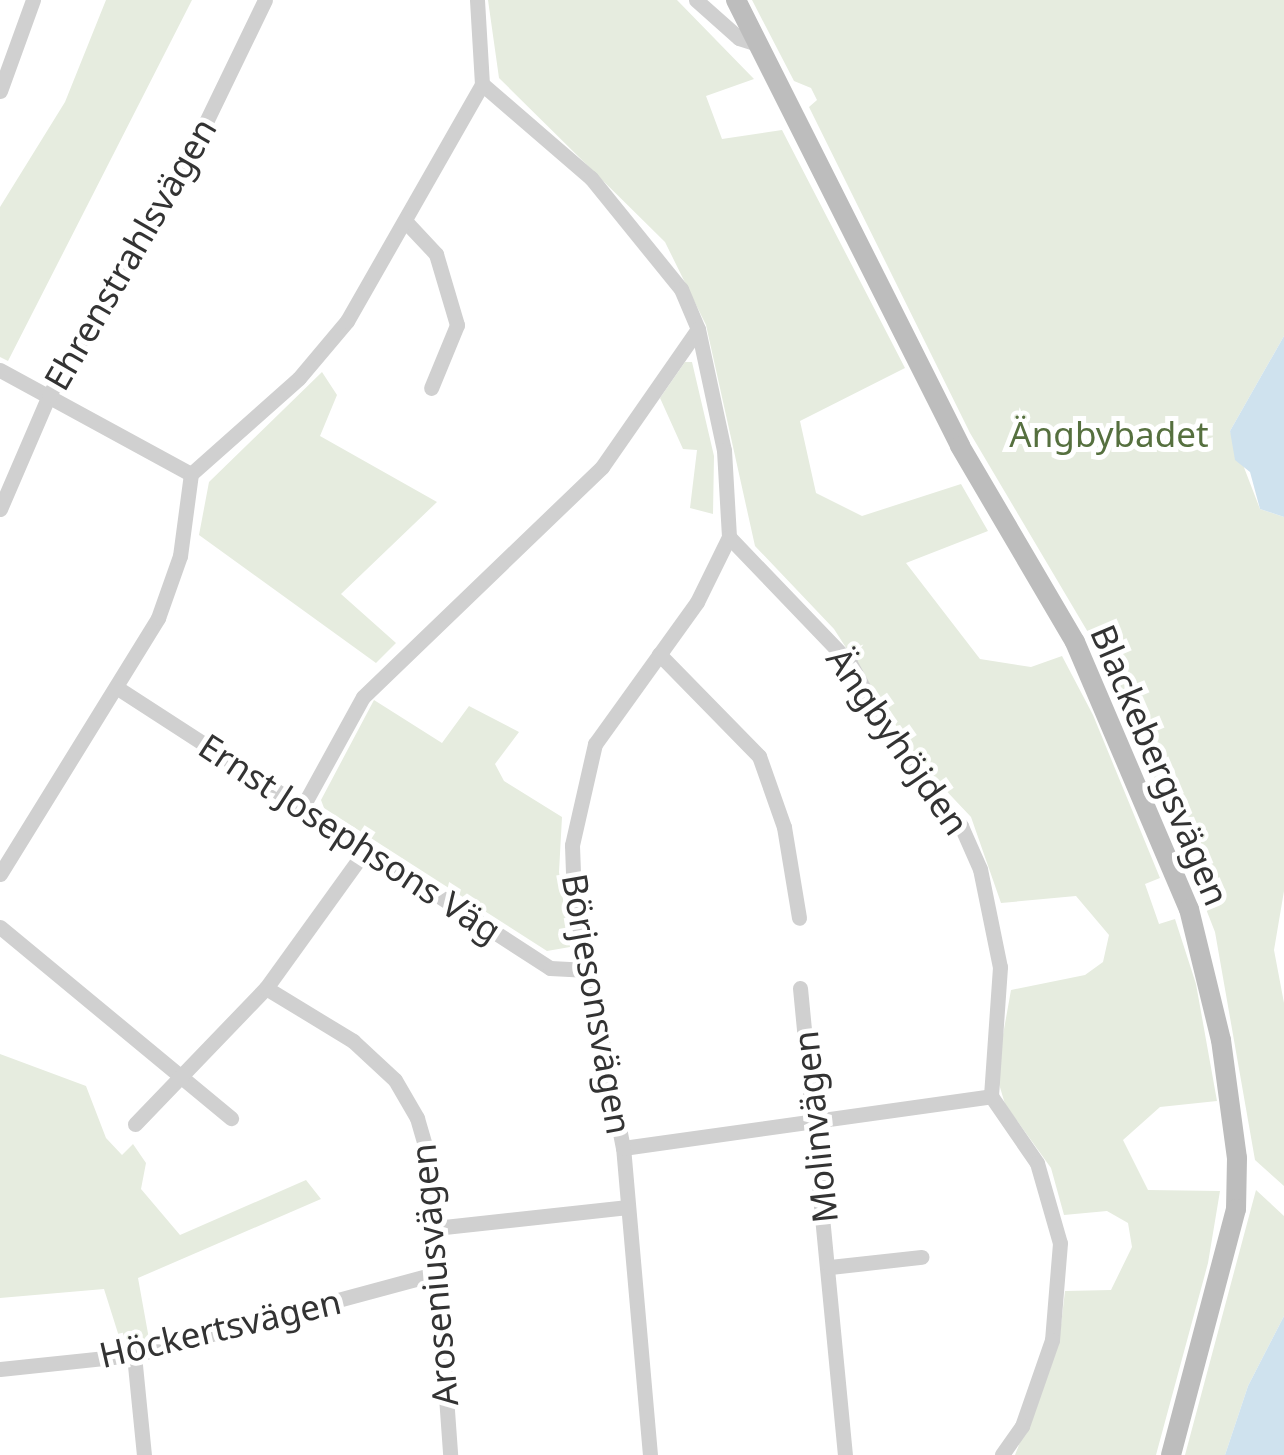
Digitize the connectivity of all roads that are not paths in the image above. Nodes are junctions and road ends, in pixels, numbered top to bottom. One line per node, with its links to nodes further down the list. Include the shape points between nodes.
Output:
1 (34, 0): 8 (street)
2 (265, 0): 13 (street, Ehrenstrahlsvägen, via 190,155)
3 (478, 0): 7 (street)
4 (696, 0): 6 (street, via 738,38)
5 (736, 0): 6 (street, Blackebergsvägen)
6 (758, 44): 45 (street, Blackebergsvägen, via 960,446 1075,642 1171,857 1196,932 1230,1101 1236,1209)
7 (482, 84): 9 (street); 10 (street, via 592,178 650,243)
8 (0, 91)
9 (406, 222): 12 (street, via 436,254 457,325); 14 (street, via 346,321 300,378)
10 (698, 329): 16 (street, via 724,450); 19 (street, via 602,467 363,698)
11 (0, 370): 13 (street)
12 (431, 388)
13 (49, 395): 14 (street); 15 (street, Ehrenstrahlsvägen)
14 (191, 474): 18 (street, via 180,556 158,618)
15 (0, 510)
16 (729, 536): 17 (street, Börjesonsvägen, via 698,602); 28 (street, Ängbyhöjden, via 850,663 896,748 961,826 994,912 1000,967)
17 (659, 654): 22 (street, via 759,756 784,827); 24 (street, Börjesonsvägen, via 595,744 581,784 572,846)
18 (116, 686): 19 (street, Ernst Josephsons Väg); 21 (street)
19 (303, 806): 20 (street, Ernst Josephsons Väg)
20 (366, 848): 24 (street, Ernst Josephsons Väg, via 550,968); 25 (street)
21 (0, 874)
22 (799, 918)
23 (0, 927): 27 (street)
24 (588, 970): 32 (street, Börjesonsvägen)
25 (266, 988): 27 (street); 34 (street, Aroseniusvägen, via 353,1041 395,1080 417,1118 429,1159)
26 (800, 988): 30 (street, Molinvägen)
27 (180, 1077): 29 (street); 31 (street)
28 (990, 1096): 30 (street); 44 (street, via 1037,1164 1060,1243 1052,1340 1022,1426)
29 (231, 1118)
30 (816, 1121): 32 (street); 36 (street, Molinvägen)
31 (135, 1124)
32 (622, 1148): 33 (street, Börjesonsvägen)
33 (628, 1207): 34 (street); 42 (street, Börjesonsvägen)
34 (435, 1228): 37 (street, Aroseniusvägen)
35 (921, 1257): 36 (street, Molinvägen)
36 (830, 1267): 43 (street, Molinvägen)
37 (438, 1274): 38 (street, Höckertsvägen); 41 (street, Aroseniusvägen)
38 (134, 1355): 39 (street, Höckertsvägen); 40 (street)
39 (0, 1368)
40 (144, 1455)
41 (450, 1455)
42 (650, 1455)
43 (845, 1455)
44 (1002, 1455)
45 (1171, 1455)

